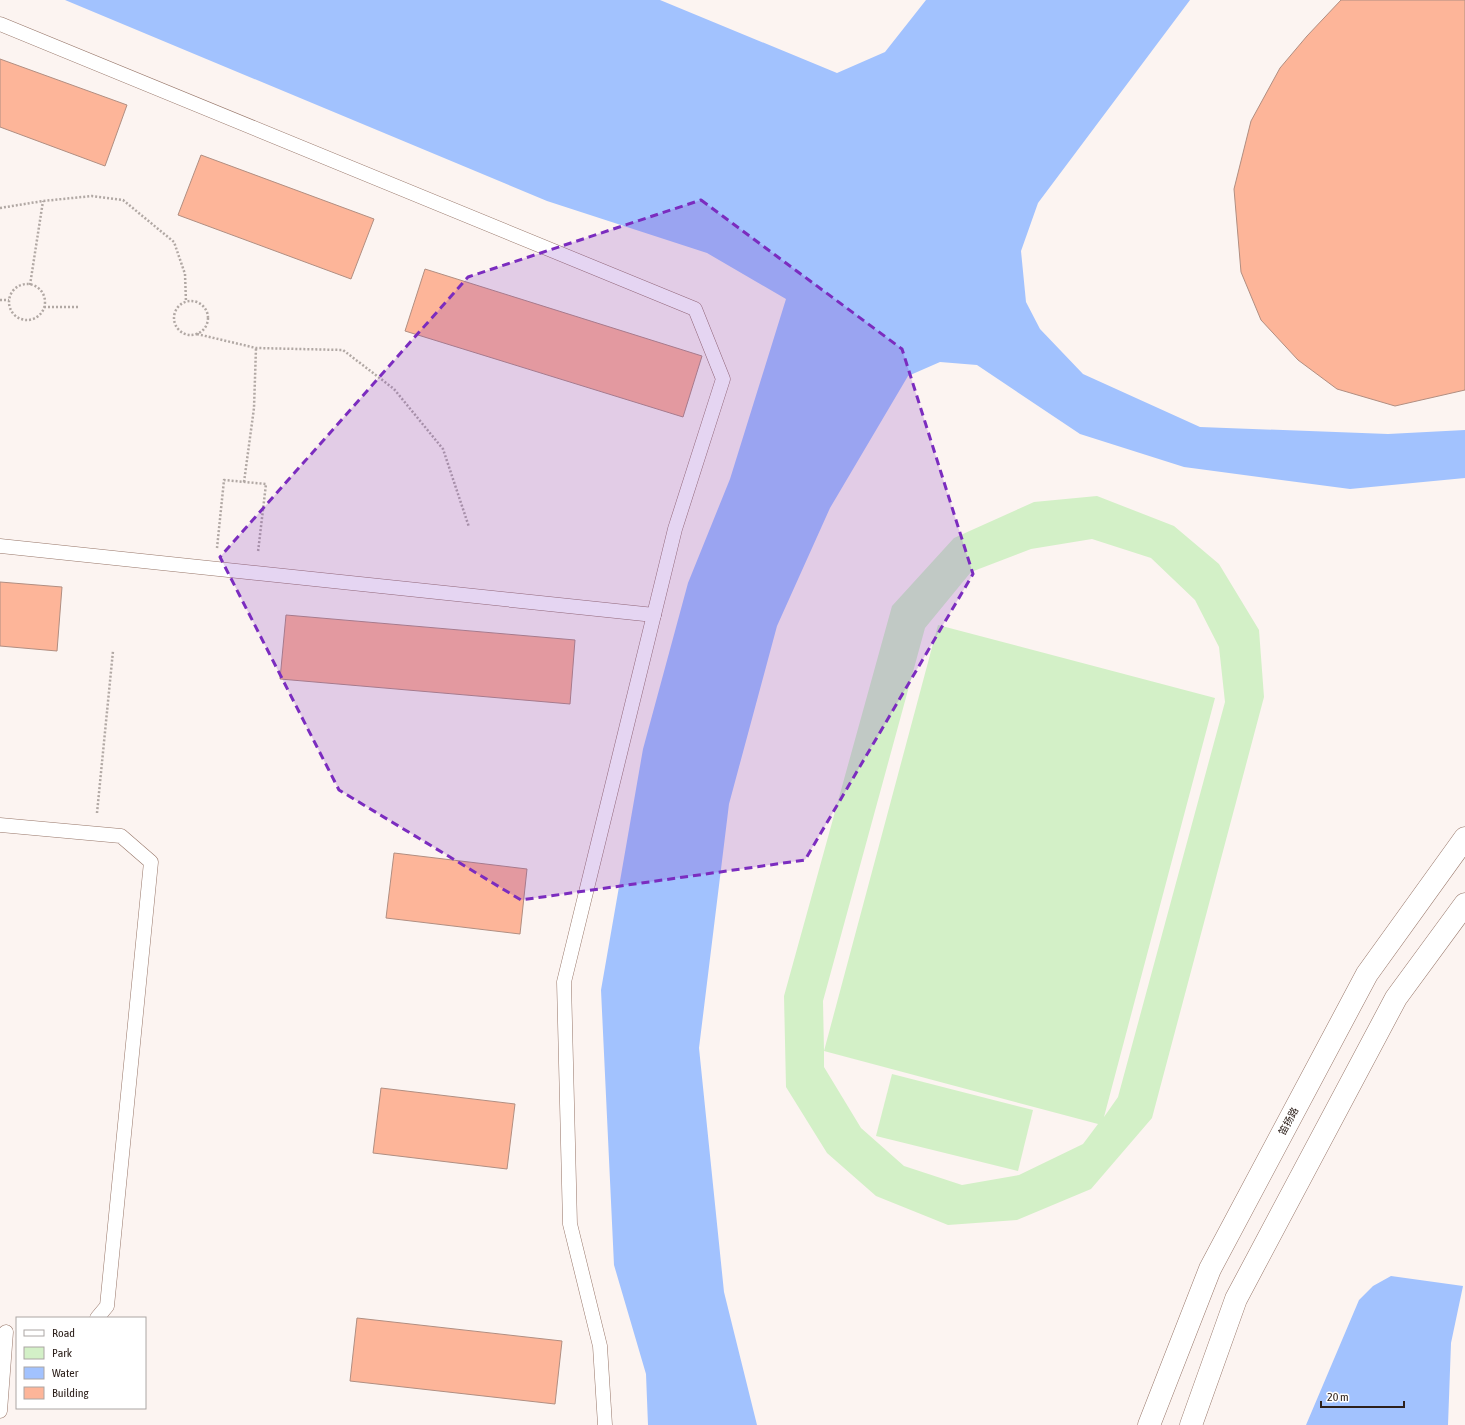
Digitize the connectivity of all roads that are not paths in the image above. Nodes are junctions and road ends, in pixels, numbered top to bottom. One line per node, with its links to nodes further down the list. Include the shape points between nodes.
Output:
1 (0, 24): 3 (lane, via 695,309 723,379 675,529)
2 (0, 546): 3 (lane)
3 (654, 615): 10 (lane, via 564,982 570,1224 600,1346)
4 (0, 825): 7 (lane, via 121,836 151,862 106,1306)
5 (1465, 838): 11 (street, 笛扬路, via 1363,981 1210,1269)
6 (1465, 904): 12 (street, via 1396,998 1236,1299)
7 (98, 1317)
8 (8, 1332): 9 (lane)
9 (0, 1411)
10 (605, 1425)
11 (1149, 1425)
12 (1191, 1425)

